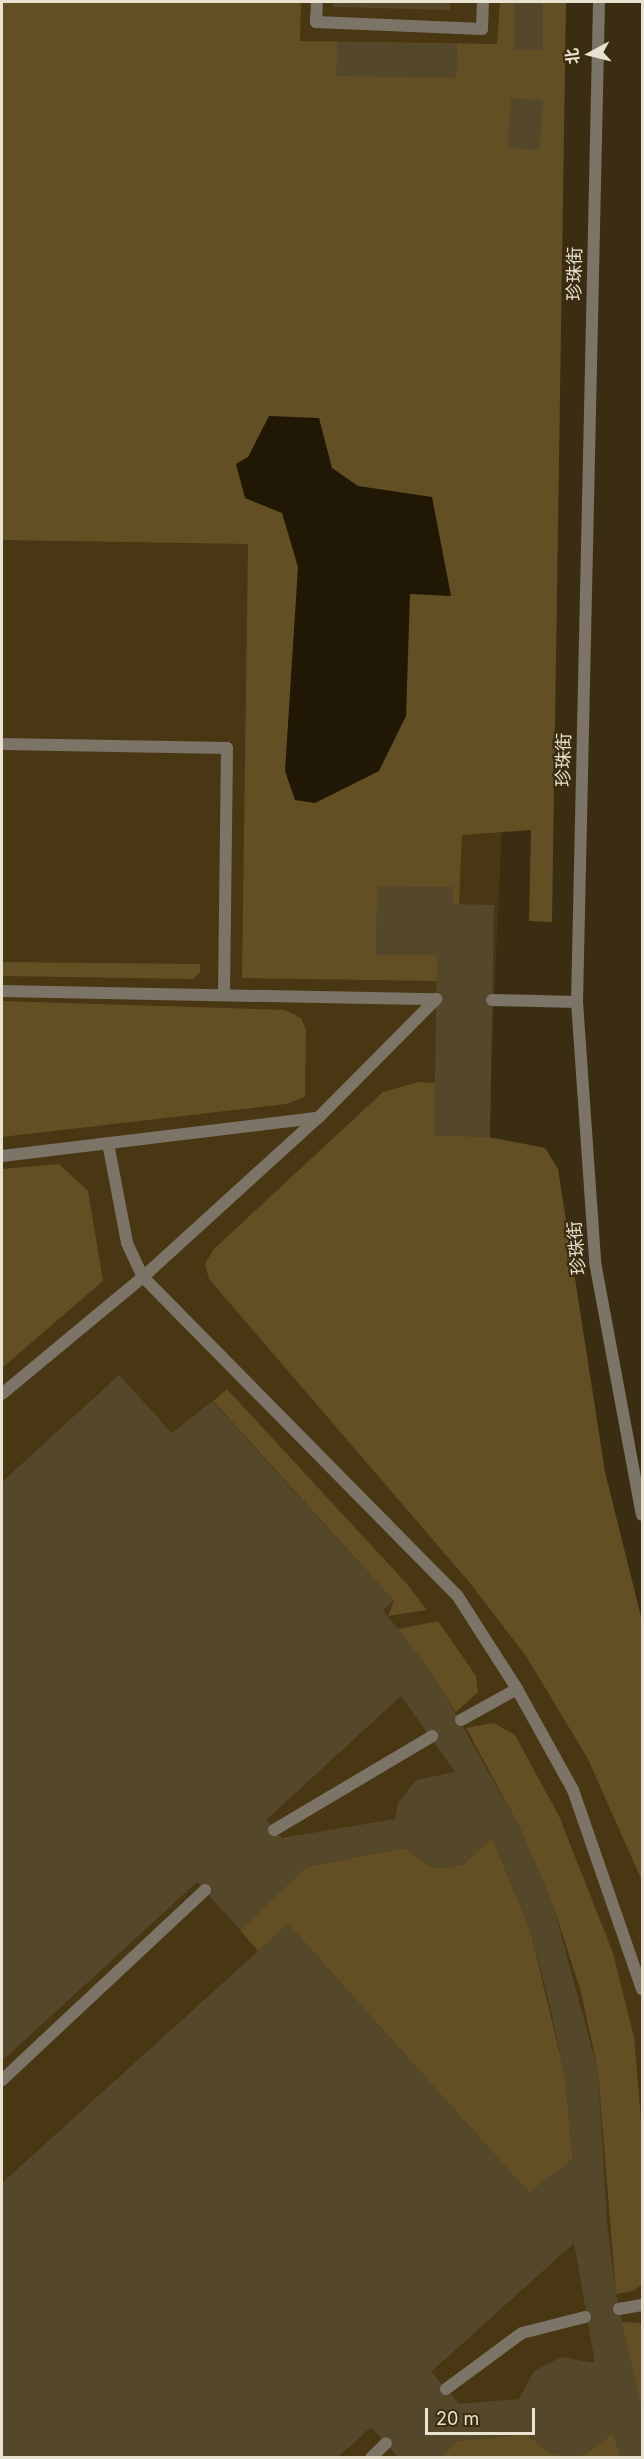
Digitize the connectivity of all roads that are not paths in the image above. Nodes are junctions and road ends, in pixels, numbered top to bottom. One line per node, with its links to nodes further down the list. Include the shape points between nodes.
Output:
1 (317, 2): 2 (street, via 316,22 482,29)
2 (483, 2)
3 (599, 2): 8 (street, 珍珠街)
4 (2, 744): 6 (street, via 227,748)
5 (2, 991): 6 (street)
6 (224, 995): 9 (street, via 436,999)
7 (492, 1000): 8 (street)
8 (577, 1002): 14 (street, 珍珠街, via 595,1262)
9 (318, 1119): 10 (street); 12 (street)
10 (108, 1143): 11 (street); 12 (street, via 127,1243)
11 (2, 1156)
12 (143, 1277): 13 (street); 15 (street, via 457,1595)
13 (2, 1394)
14 (642, 1515)
15 (517, 1689): 16 (street); 20 (street, via 573,1790)
16 (461, 1720)
17 (432, 1736): 18 (street)
18 (274, 1830)
19 (205, 1890): 21 (street)
20 (642, 1989)
21 (2, 2080)
22 (642, 2306): 23 (street)
23 (619, 2309)
24 (585, 2317): 25 (street, via 522,2333)
25 (446, 2389)
26 (386, 2443): 27 (street)
27 (371, 2457)

